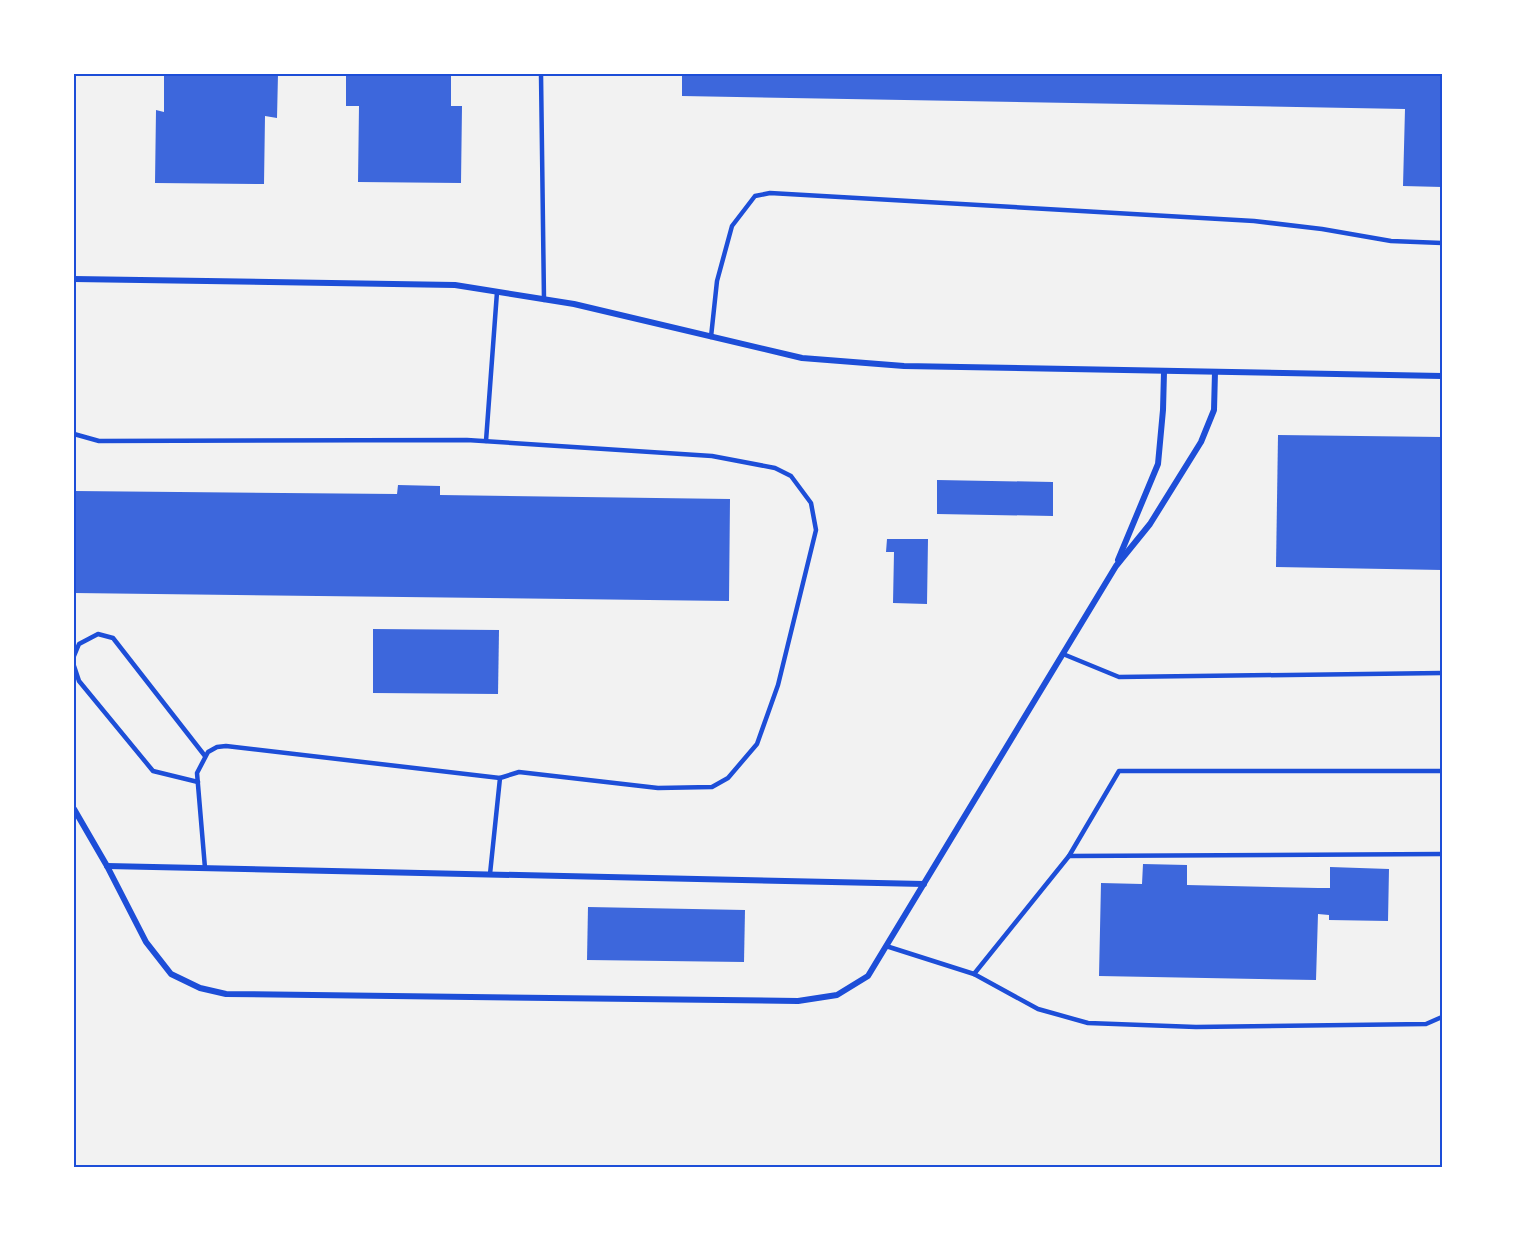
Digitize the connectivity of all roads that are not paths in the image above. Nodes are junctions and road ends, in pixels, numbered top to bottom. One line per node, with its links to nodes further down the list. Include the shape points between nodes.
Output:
1 (541, 74): 5 (lane)
2 (1443, 243): 6 (lane, via 1391,241 1254,221 770,193 755,196 732,226 717,281)
3 (74, 279): 4 (street, via 455,285)
4 (497, 292): 5 (street); 11 (lane)
5 (544, 300): 6 (street)
6 (711, 337): 7 (street, via 824,360 904,366)
7 (1164, 372): 8 (street); 12 (street, via 1158,464)
8 (1215, 372): 9 (street); 12 (street, via 1214,410 1201,442 1150,524)
9 (1443, 376)
10 (74, 435): 11 (lane, via 99,441)
11 (486, 441): 21 (lane, via 712,456 776,468 791,476 811,503 816,530 775,695 757,744 728,778 712,787 658,788 519,772)
12 (1116, 566): 15 (street)
13 (74, 638): 14 (lane)
14 (79, 644): 16 (lane); 19 (lane, via 98,634 113,638)
15 (1063, 654): 18 (lane, via 1119,677); 29 (street)
16 (74, 656)
17 (74, 666): 22 (lane, via 79,681 153,771)
18 (1443, 673)
19 (205, 756): 21 (lane, via 226,746); 22 (lane, via 197,773)
20 (1443, 771): 25 (lane, via 1119,771)
21 (500, 778): 28 (lane)
22 (198, 782): 27 (lane)
23 (74, 809): 26 (street)
24 (1443, 854): 25 (lane)
25 (1070, 856): 31 (lane)
26 (107, 866): 27 (street); 30 (street, via 146,942 171,974 200,988 226,994 798,1001 837,995 868,976)
27 (205, 868): 28 (street)
28 (490, 874): 29 (street)
29 (924, 884): 30 (street)
30 (886, 946): 31 (lane)
31 (974, 974): 32 (lane, via 1038,1009 1088,1023 1196,1027 1426,1024)
32 (1443, 1017)

